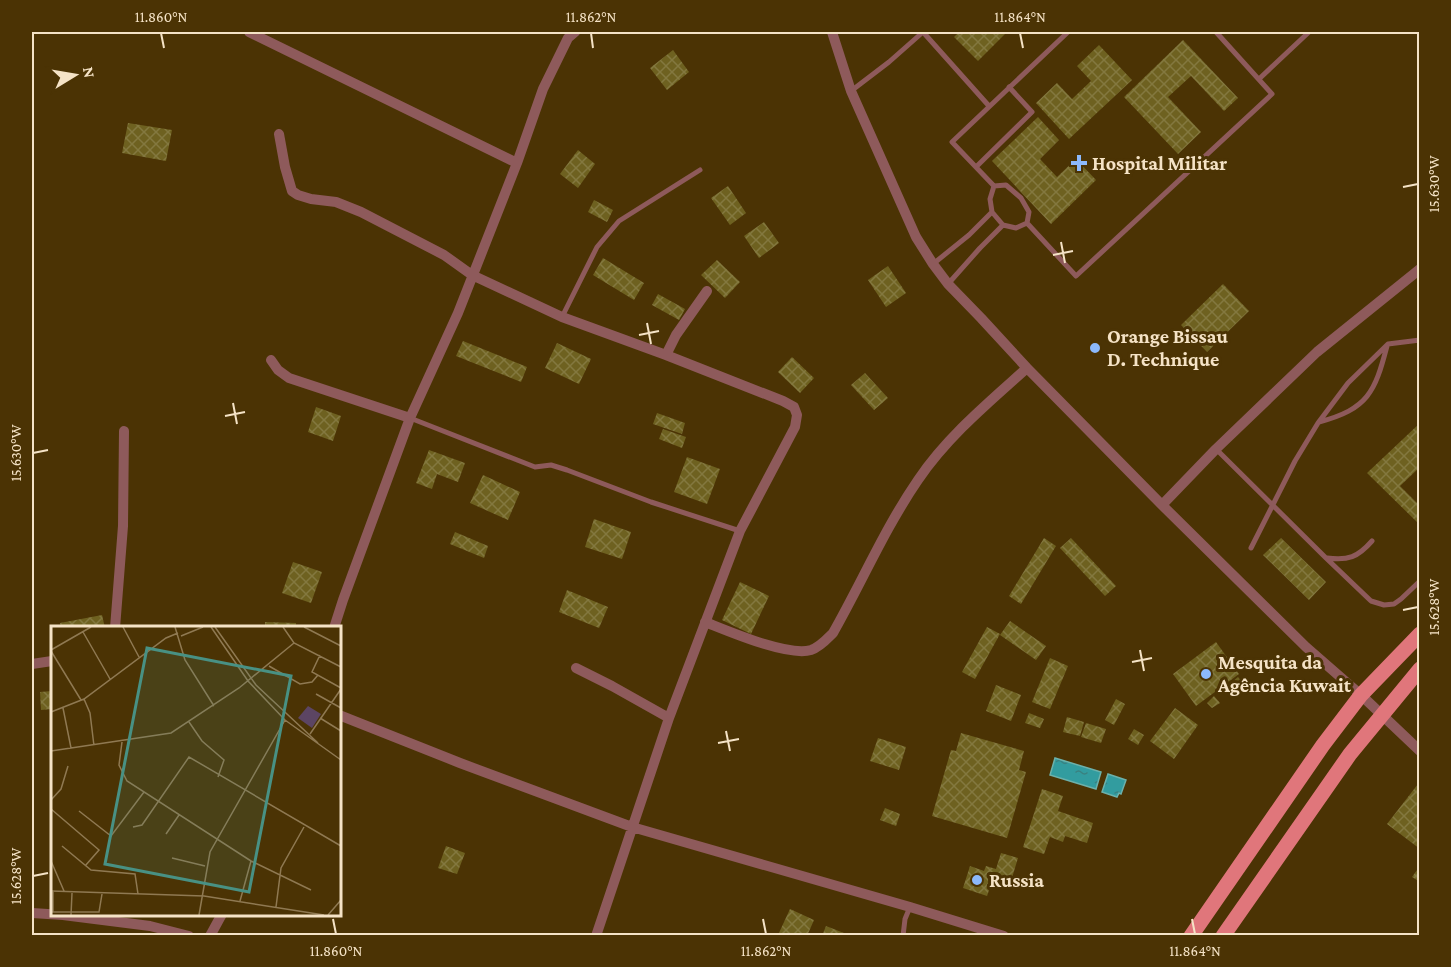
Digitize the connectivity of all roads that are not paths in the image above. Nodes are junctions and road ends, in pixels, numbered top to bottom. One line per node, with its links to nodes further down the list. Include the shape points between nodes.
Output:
1 (249, 32): 13 (street)
2 (575, 32): 13 (street, via 568,38 543,89)
3 (832, 32): 10 (street)
4 (923, 32): 10 (lane); 11 (lane)
5 (1068, 32): 9 (lane)
6 (1216, 32): 8 (lane)
7 (1309, 32): 8 (lane)
8 (1259, 79): 18 (lane, via 1272,94 1076,276)
9 (1009, 87): 11 (lane); 14 (lane, via 1032,112)
10 (851, 91): 20 (street, via 916,237)
11 (989, 106): 14 (lane, via 952,142)
12 (279, 134): 22 (street, via 292,191 361,212 444,255)
13 (517, 163): 22 (street)
14 (976, 167): 16 (lane)
15 (700, 170): 25 (lane, via 620,221 597,247)
16 (994, 186): 17 (lane); 18 (lane, via 1006,185 1021,198 1029,212)
17 (992, 212): 19 (lane); 20 (lane)
18 (1027, 223): 19 (lane, via 1016,228)
19 (1003, 225): 23 (lane)
20 (933, 264): 23 (street)
21 (1419, 269): 34 (street, via 1317,352)
22 (472, 275): 25 (street); 31 (street)
23 (948, 284): 30 (street)
24 (707, 291): 28 (street)
25 (562, 317): 28 (street)
26 (1419, 340): 27 (lane)
27 (1388, 344): 32 (lane, via 1348,382); 32 (lane, via 1366,399 1350,411)
28 (666, 355): 37 (street, via 794,407 795,427)
29 (271, 360): 31 (street, via 289,378)
30 (1027, 368): 35 (street); 42 (street, via 946,444 919,478 833,633 822,644 810,651 786,650)
31 (410, 418): 37 (lane, via 535,467 551,465); 44 (street)
32 (1318, 423): 36 (lane)
33 (124, 431): 43 (street, via 123,526)
34 (1216, 449): 35 (street); 36 (lane)
35 (1162, 505): 50 (street, via 1306,648)
36 (1273, 505): 39 (lane); 40 (lane)
37 (740, 531): 42 (street)
38 (1372, 541): 40 (lane, via 1353,557)
39 (1251, 548)
40 (1326, 558): 41 (lane, via 1371,601 1384,605 1394,604)
41 (1419, 581)
42 (705, 622): 53 (street)
43 (115, 626)
44 (335, 626)
45 (1419, 634): 50 (main road)
46 (51, 661): 47 (street)
47 (32, 664)
48 (576, 668): 53 (street)
49 (1419, 669): 52 (main road)
50 (1361, 695): 52 (street); 66 (main road)
51 (340, 715): 55 (street)
52 (1381, 715): 54 (street); 67 (main road)
53 (669, 718): 55 (street)
54 (1419, 751)
55 (632, 827): 56 (street); 63 (street)
56 (910, 907): 64 (lane); 65 (street)
57 (32, 913): 58 (street)
58 (51, 914)
59 (71, 916): 61 (street, via 150,926)
60 (221, 916): 62 (street)
61 (189, 936)
62 (210, 936)
63 (596, 936)
64 (903, 936)
65 (1004, 936)
66 (1191, 936)
67 (1223, 936)

